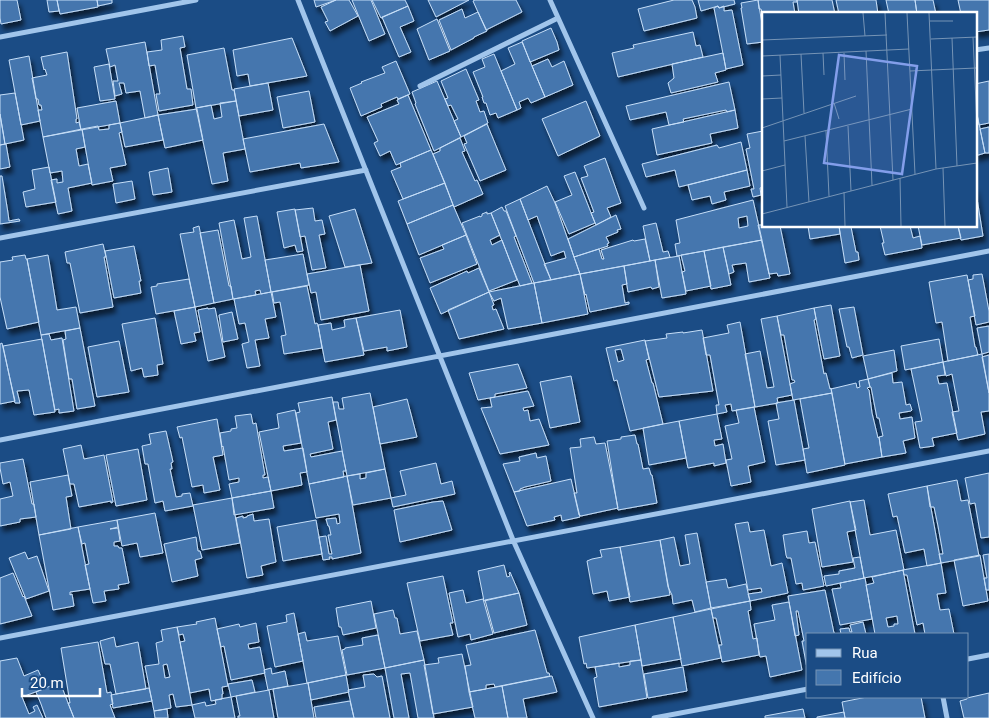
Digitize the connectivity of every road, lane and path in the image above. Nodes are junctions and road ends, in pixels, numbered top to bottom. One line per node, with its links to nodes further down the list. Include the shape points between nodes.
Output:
1 (196, 0): 5 (street)
2 (298, 0): 9 (street)
3 (550, 0): 4 (street)
4 (558, 18): 8 (street); 10 (street)
5 (0, 37)
6 (989, 48): 7 (street)
7 (976, 50)
8 (420, 86)
9 (366, 170): 11 (street); 13 (street)
10 (644, 208)
11 (0, 238)
12 (989, 251): 13 (street)
13 (440, 356): 14 (street); 16 (street)
14 (0, 440)
15 (989, 450): 16 (street)
16 (513, 540): 17 (street); 22 (street)
17 (0, 638)
18 (989, 655): 19 (street)
19 (969, 659)
20 (806, 689): 23 (street)
21 (943, 698): 24 (street)
22 (593, 718)
23 (654, 718)
24 (947, 718)

